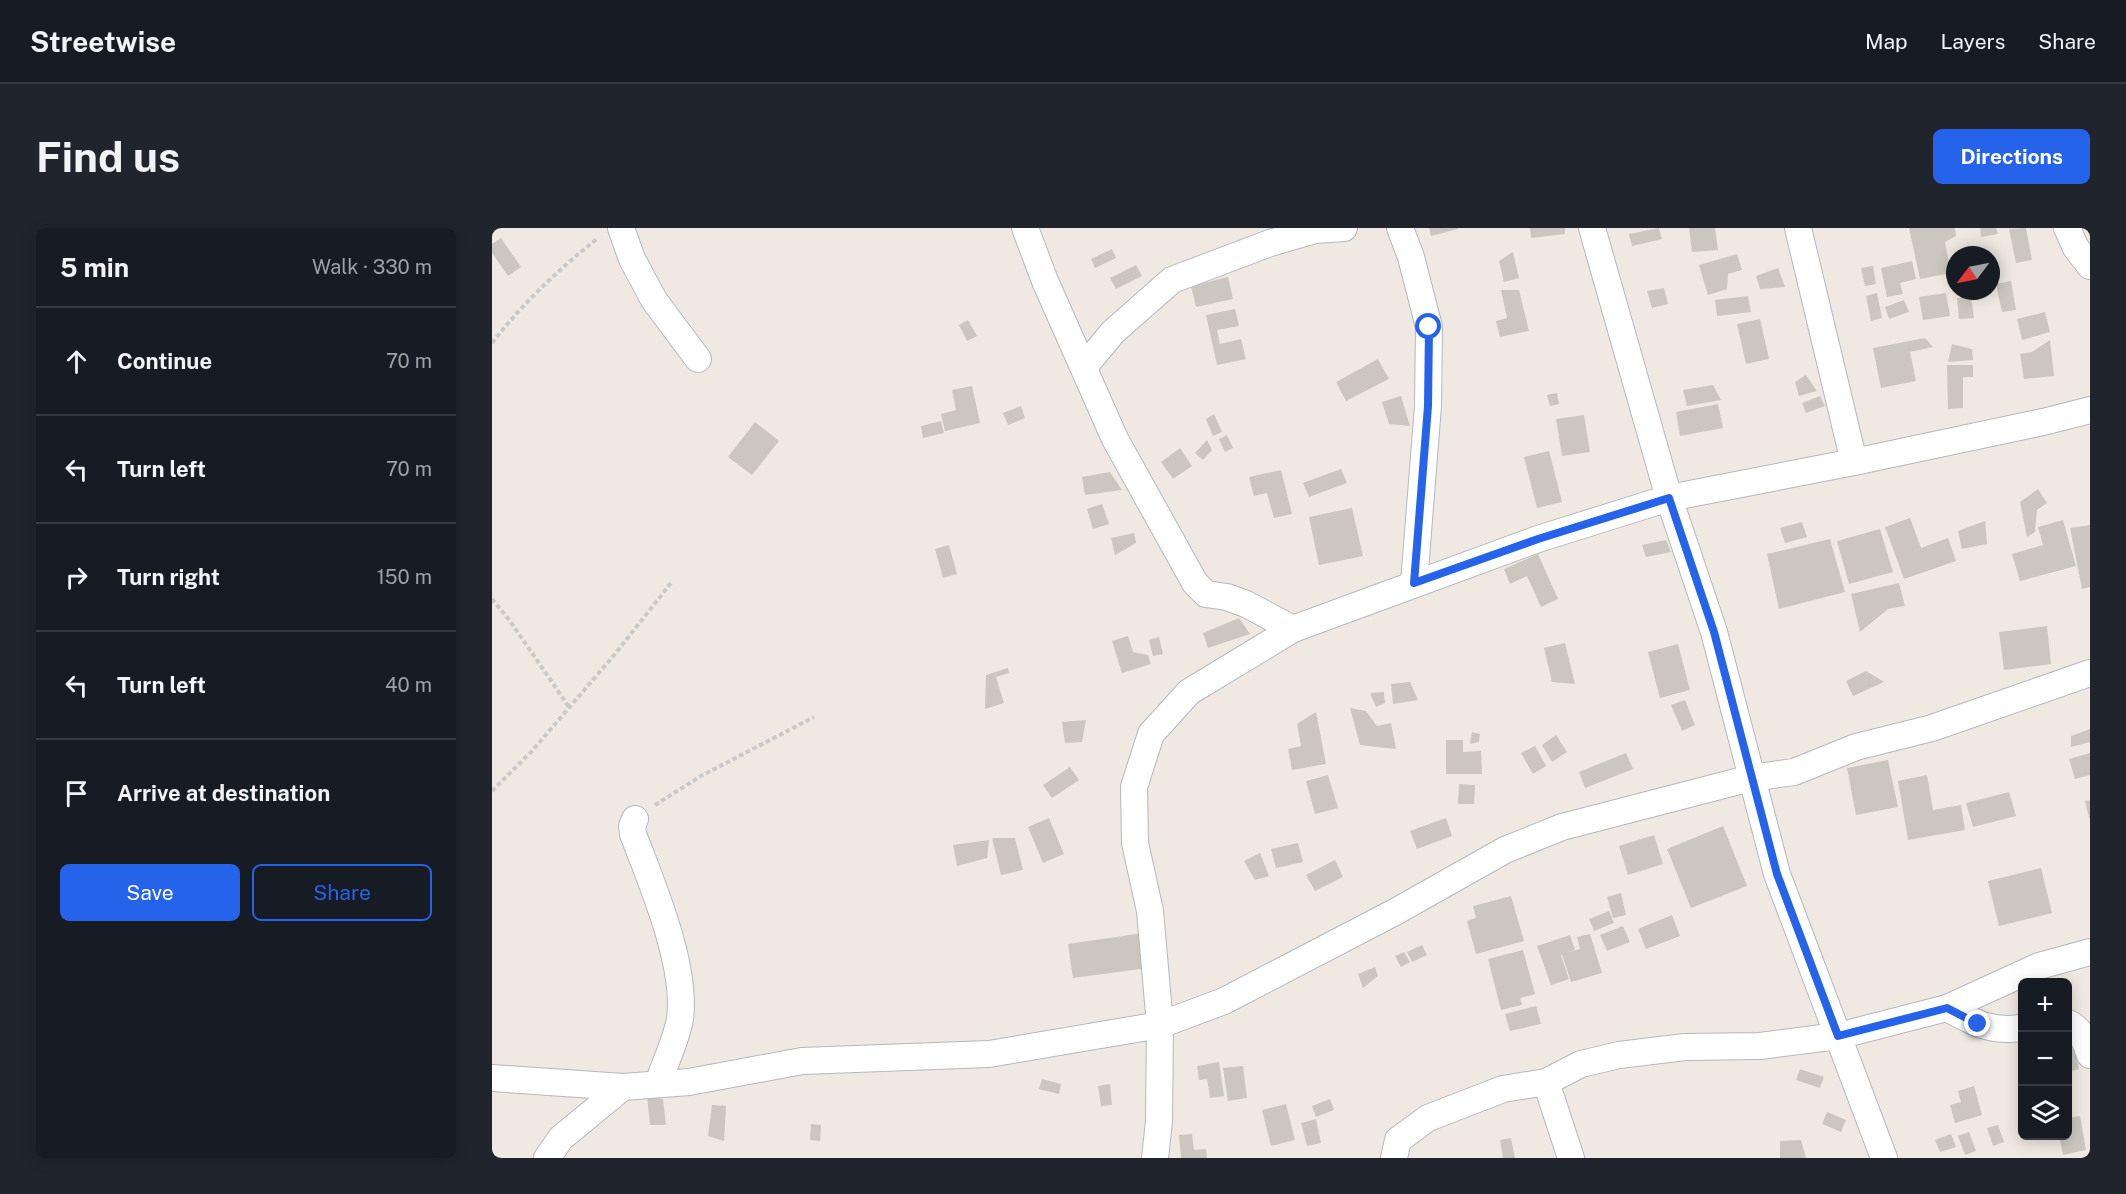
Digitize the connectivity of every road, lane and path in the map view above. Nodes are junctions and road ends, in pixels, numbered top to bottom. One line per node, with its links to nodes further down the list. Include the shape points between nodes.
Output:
1 (1025, 228): 11 (street)
2 (1344, 228): 11 (street, via 1315,230 1270,243 1172,280 1113,332)
3 (1400, 228): 16 (street, via 1429,327 1428,406)
4 (1592, 228): 14 (street)
5 (1798, 228): 13 (street)
6 (2067, 228): 8 (street)
7 (611, 232): 9 (path, via 565,264); 10 (street)
8 (2090, 266)
9 (492, 343)
10 (698, 359)
11 (1084, 366): 18 (street, via 1115,439 1195,583 1206,594 1246,604)
12 (2090, 410): 13 (street)
13 (1854, 462): 14 (street)
14 (1669, 498): 16 (street); 22 (street, via 1714,632)
15 (671, 583): 20 (path)
16 (1414, 583): 18 (street)
17 (492, 599): 20 (path)
18 (1293, 629): 27 (street, via 1189,692 1151,734 1134,787 1135,843 1150,911)
19 (2090, 673): 22 (street, via 1970,716 1856,747 1794,772)
20 (569, 707): 23 (path)
21 (813, 717): 24 (path, via 701,776)
22 (1752, 778): 27 (street, via 1562,826 1505,850 1224,1001); 30 (street, via 1777,874)
23 (492, 791)
24 (635, 819): 34 (street, via 633,834 668,929 679,984 680,1021)
25 (2090, 952): 26 (street, via 2039,966)
26 (1947, 1008): 29 (street, via 1992,1029); 30 (street)
27 (1160, 1025): 34 (street, via 989,1054 802,1061); 37 (street)
28 (2072, 1025): 31 (street, via 2082,1033)
29 (2018, 1028)
30 (1838, 1036): 33 (street, via 1760,1046 1685,1047 1619,1055 1581,1064); 40 (street)
31 (2090, 1055)
32 (492, 1078): 35 (street)
33 (1546, 1083): 38 (street, via 1503,1089 1428,1118 1398,1140); 39 (street)
34 (658, 1084): 35 (street)
35 (622, 1087): 36 (street, via 567,1132)
36 (548, 1158)
37 (1155, 1158)
38 (1394, 1158)
39 (1571, 1158)
40 (1884, 1158)

